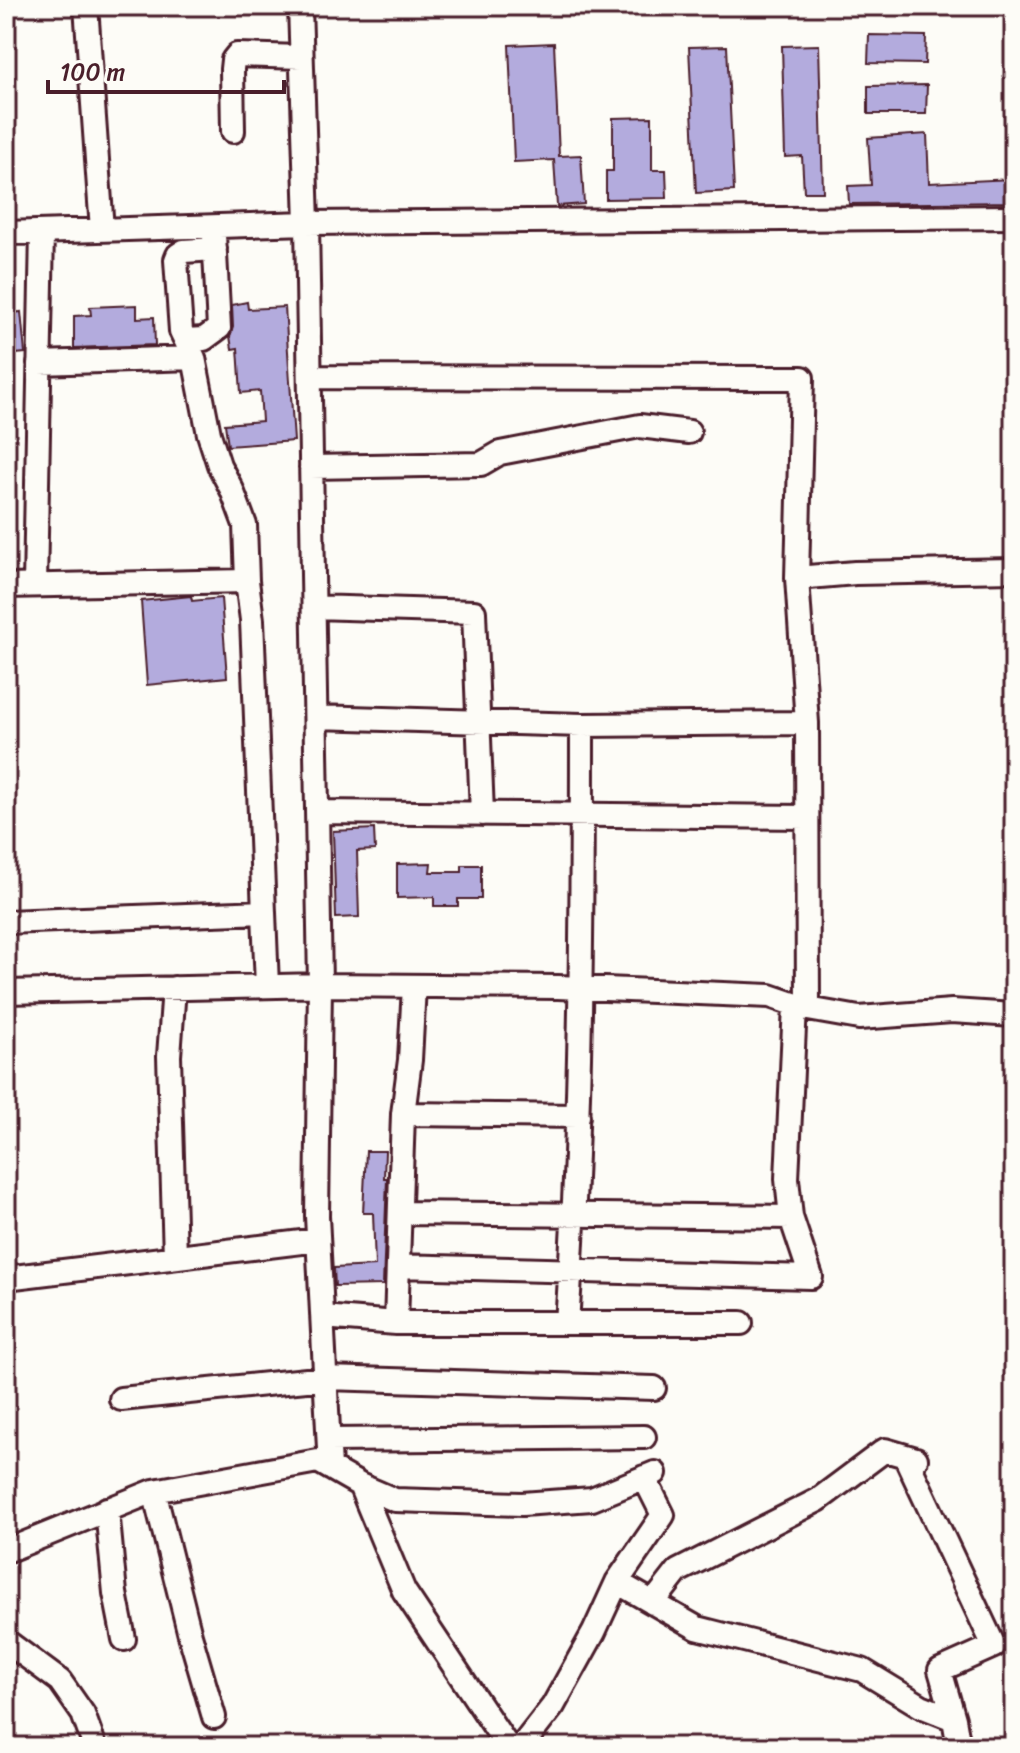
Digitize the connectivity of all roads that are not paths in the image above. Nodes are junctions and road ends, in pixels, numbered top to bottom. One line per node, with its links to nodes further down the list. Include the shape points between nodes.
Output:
1 (86, 6): 8 (street)
2 (300, 6): 3 (street)
3 (301, 57): 4 (street, via 237,55 232,69); 6 (street)
4 (233, 131)
5 (1014, 217): 6 (street)
6 (307, 223): 7 (street); 14 (street)
7 (213, 226): 8 (street); 11 (street)
8 (102, 230): 9 (street)
9 (42, 232): 10 (street); 13 (street)
10 (6, 233)
11 (215, 249): 12 (street, via 219,328); 12 (street, via 184,251 176,260 179,316)
12 (190, 349): 13 (street); 19 (street, via 212,444 245,525)
13 (39, 363): 20 (street)
14 (310, 377): 16 (street); 18 (street, via 802,378)
15 (689, 432): 16 (street, via 640,426 500,453 481,464)
16 (311, 467): 22 (street)
17 (1014, 570): 18 (street)
18 (797, 578): 25 (street)
19 (247, 581): 20 (street); 31 (street)
20 (35, 585): 21 (street)
21 (6, 586)
22 (314, 607): 23 (street); 24 (street, via 474,612)
23 (316, 717): 24 (street); 27 (street)
24 (478, 722): 26 (street); 28 (street)
25 (807, 723): 26 (street); 30 (street)
26 (582, 725): 29 (street)
27 (317, 812): 28 (street); 33 (street)
28 (482, 814): 29 (street)
29 (582, 814): 30 (street); 37 (street)
30 (807, 817): 39 (street)
31 (264, 912): 32 (street); 34 (street)
32 (6, 922)
33 (320, 985): 34 (street); 35 (street); 46 (street)
34 (267, 986): 36 (street)
35 (414, 986): 37 (street); 41 (street)
36 (174, 988): 38 (street); 47 (street, via 169,1056)
37 (582, 988): 39 (street, via 770,996); 42 (street)
38 (6, 992)
39 (801, 1007): 40 (street, via 859,1018 952,1011); 45 (street, via 787,1179)
40 (1014, 1015)
41 (403, 1114): 42 (street); 43 (street)
42 (578, 1116): 44 (street)
43 (400, 1213): 44 (street); 48 (street)
44 (574, 1215): 45 (street); 49 (street)
45 (791, 1217): 49 (street, via 811,1277)
46 (318, 1240): 47 (street); 51 (street)
47 (175, 1257): 50 (street)
48 (398, 1266): 49 (street); 52 (street)
49 (571, 1271): 53 (street)
50 (6, 1278)
51 (323, 1317): 52 (street); 55 (street)
52 (396, 1323): 53 (street)
53 (567, 1323): 54 (street)
54 (741, 1323)
55 (326, 1378): 56 (street); 57 (street); 59 (street)
56 (654, 1388)
57 (121, 1399)
58 (644, 1437): 59 (street)
59 (329, 1440): 60 (street)
60 (330, 1468): 61 (street); 62 (street, via 318,1461)
61 (360, 1485): 65 (street, via 395,1500 522,1504 592,1499 649,1475 663,1515); 72 (street, via 404,1591)
62 (154, 1491): 63 (street); 69 (street)
63 (107, 1509): 64 (street); 67 (street)
64 (6, 1551)
65 (617, 1582): 66 (street); 73 (street, via 553,1706)
66 (653, 1603): 70 (street, via 697,1628 862,1670 921,1706); 70 (street, via 678,1571 818,1500 885,1450 910,1457 994,1646 940,1670)
67 (124, 1639)
68 (6, 1641): 71 (street, via 60,1681 83,1714)
69 (214, 1717)
70 (954, 1719): 74 (street)
71 (95, 1747)
72 (508, 1747)
73 (521, 1747)
74 (959, 1747)

